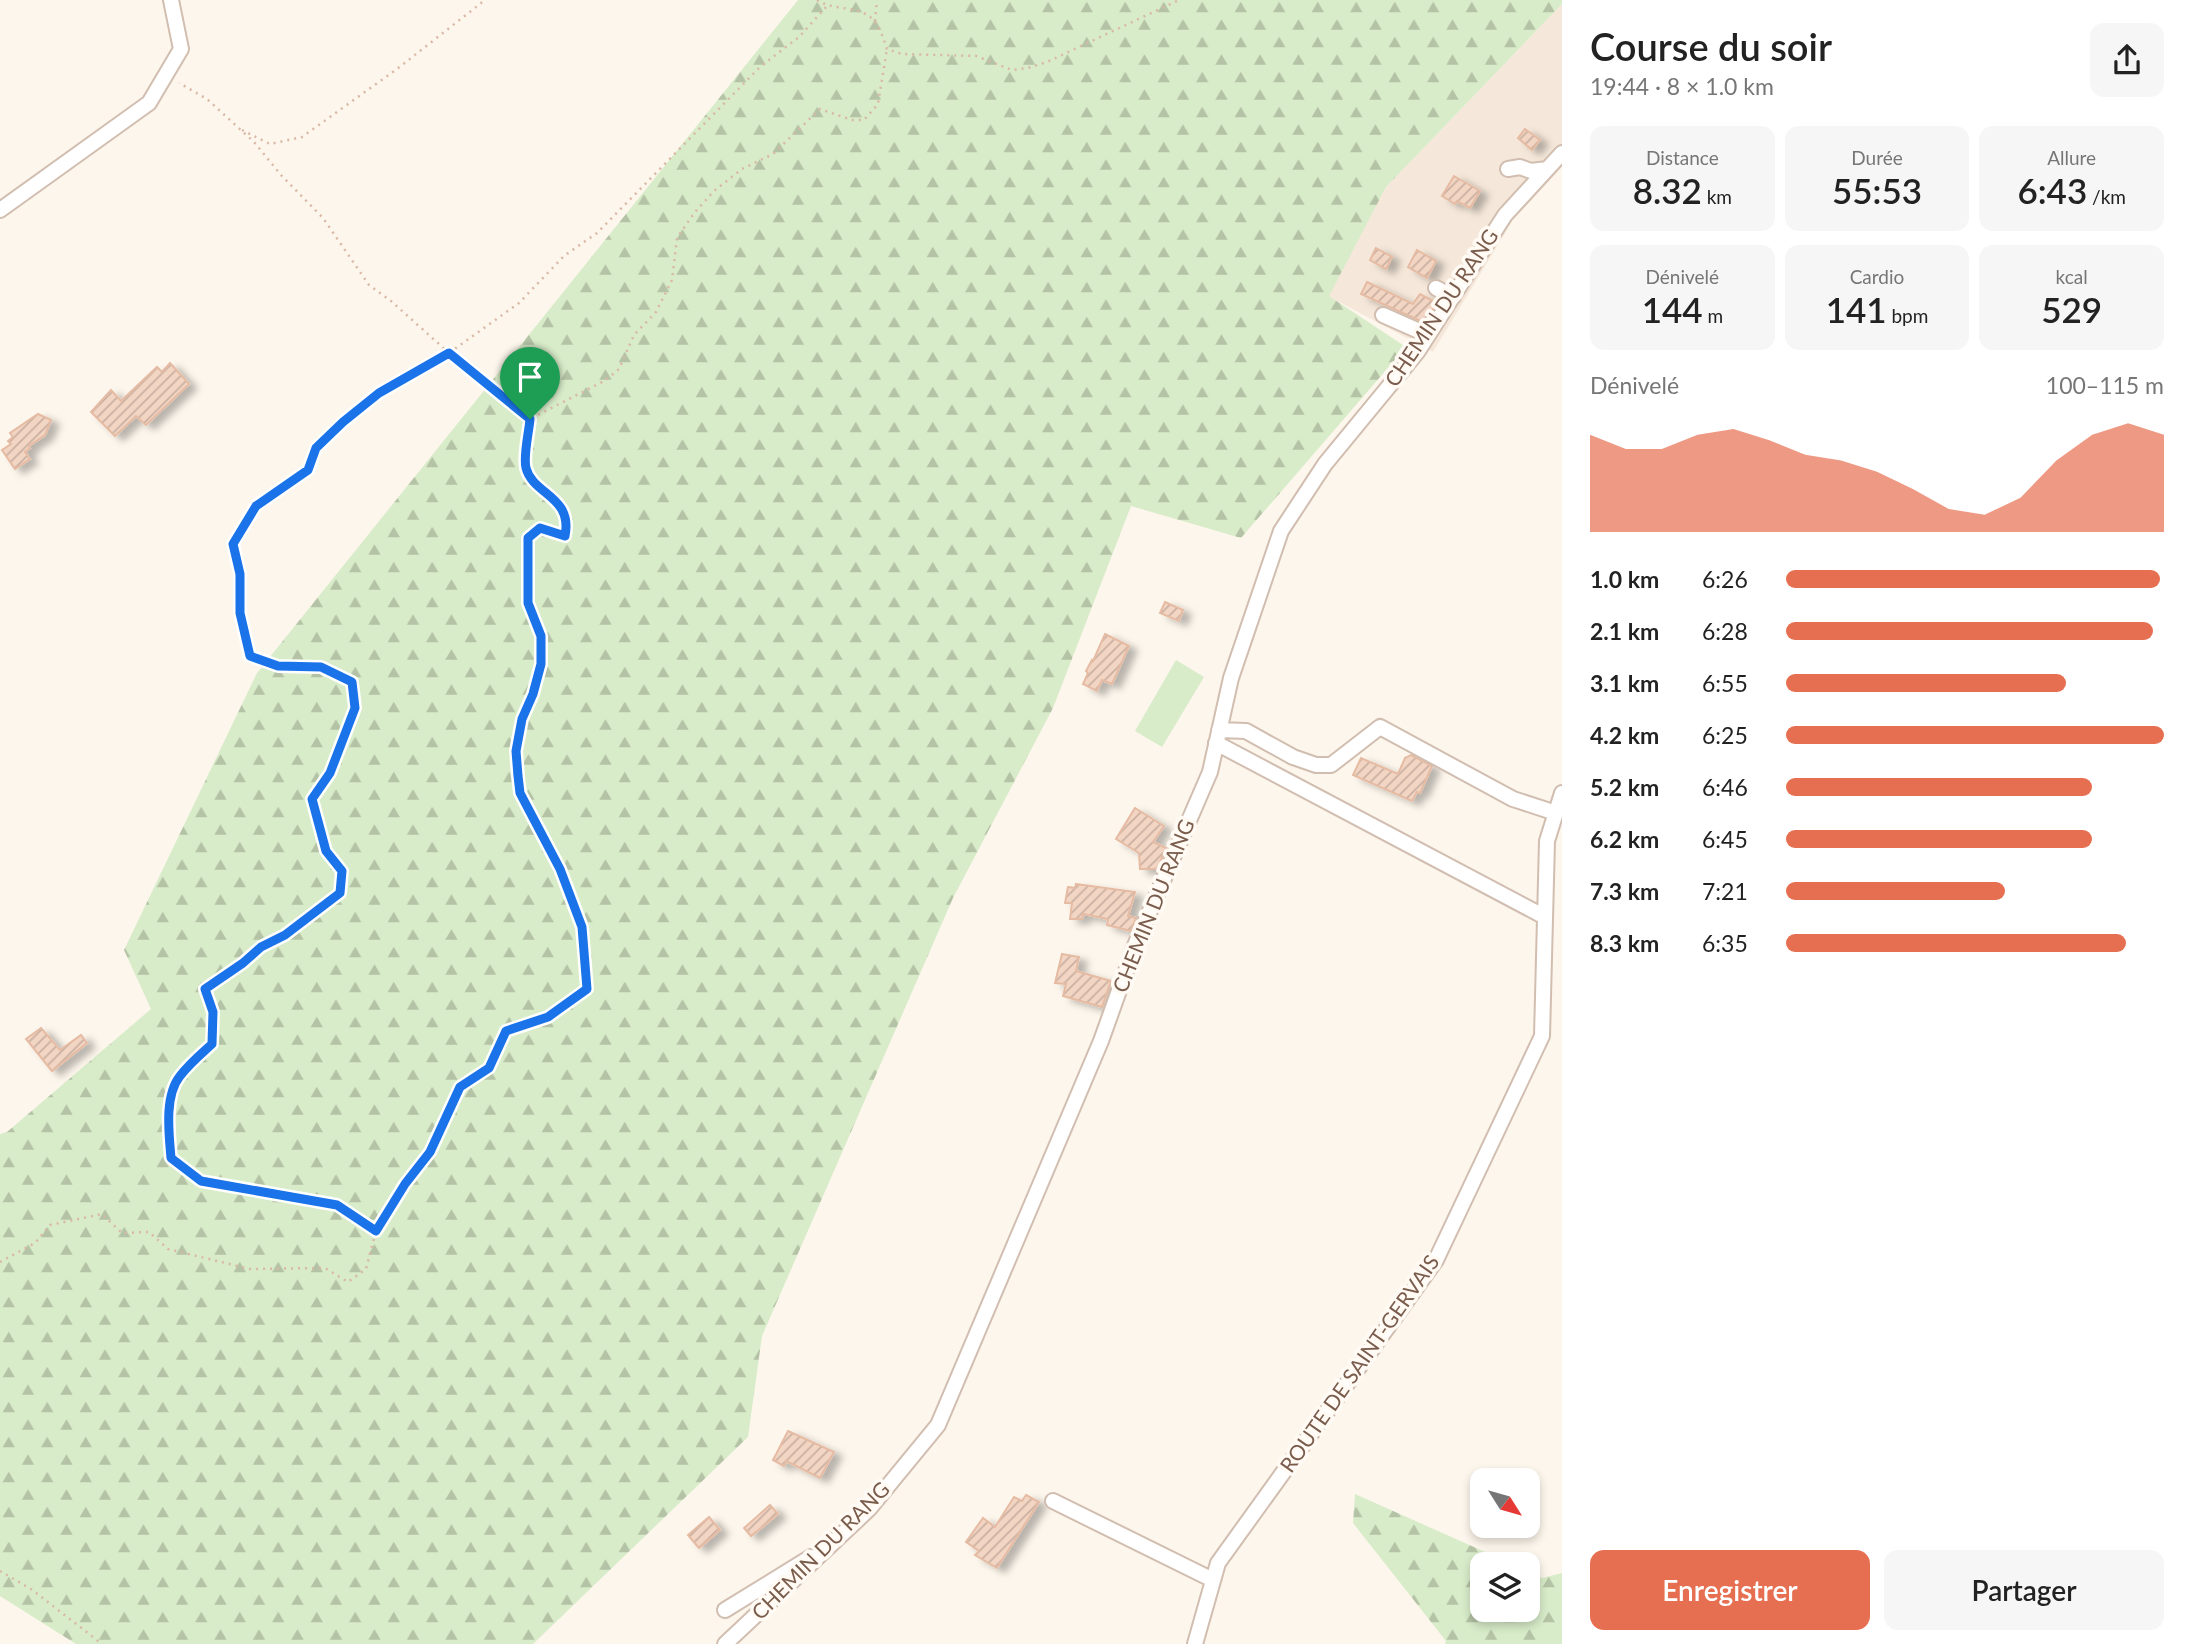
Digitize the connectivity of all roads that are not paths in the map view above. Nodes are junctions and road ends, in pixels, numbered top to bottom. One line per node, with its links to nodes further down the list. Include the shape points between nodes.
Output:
1 (171, 0): 5 (street, via 181,50 149,103)
2 (1562, 153): 4 (street, CHEMIN DU RANG)
3 (1508, 169): 4 (street)
4 (1547, 169): 7 (street, CHEMIN DU RANG, via 1505,215)
5 (0, 210)
6 (1436, 288): 7 (street)
7 (1453, 297): 9 (street, CHEMIN DU RANG)
8 (1383, 315): 9 (street)
9 (1428, 335): 10 (street, CHEMIN DU RANG, via 1325,464 1281,531 1231,678)
10 (1218, 736): 12 (street, via 1246,731 1293,757 1331,765 1380,727 1513,799); 13 (street); 15 (street, CHEMIN DU RANG, via 1210,772 1136,943 1101,1041 938,1425 869,1509)
11 (1562, 793): 12 (street, ROUTE DE SAINT-GERVAIS)
12 (1556, 813): 13 (street, ROUTE DE SAINT-GERVAIS, via 1547,841)
13 (1545, 917): 16 (street, ROUTE DE SAINT-GERVAIS, via 1542,1036 1436,1260 1218,1563)
14 (1053, 1501): 16 (street)
15 (825, 1551): 17 (street); 18 (street, CHEMIN DU RANG)
16 (1213, 1580): 19 (street, ROUTE DE SAINT-GERVAIS)
17 (725, 1610)
18 (725, 1644)
19 (1195, 1644)

